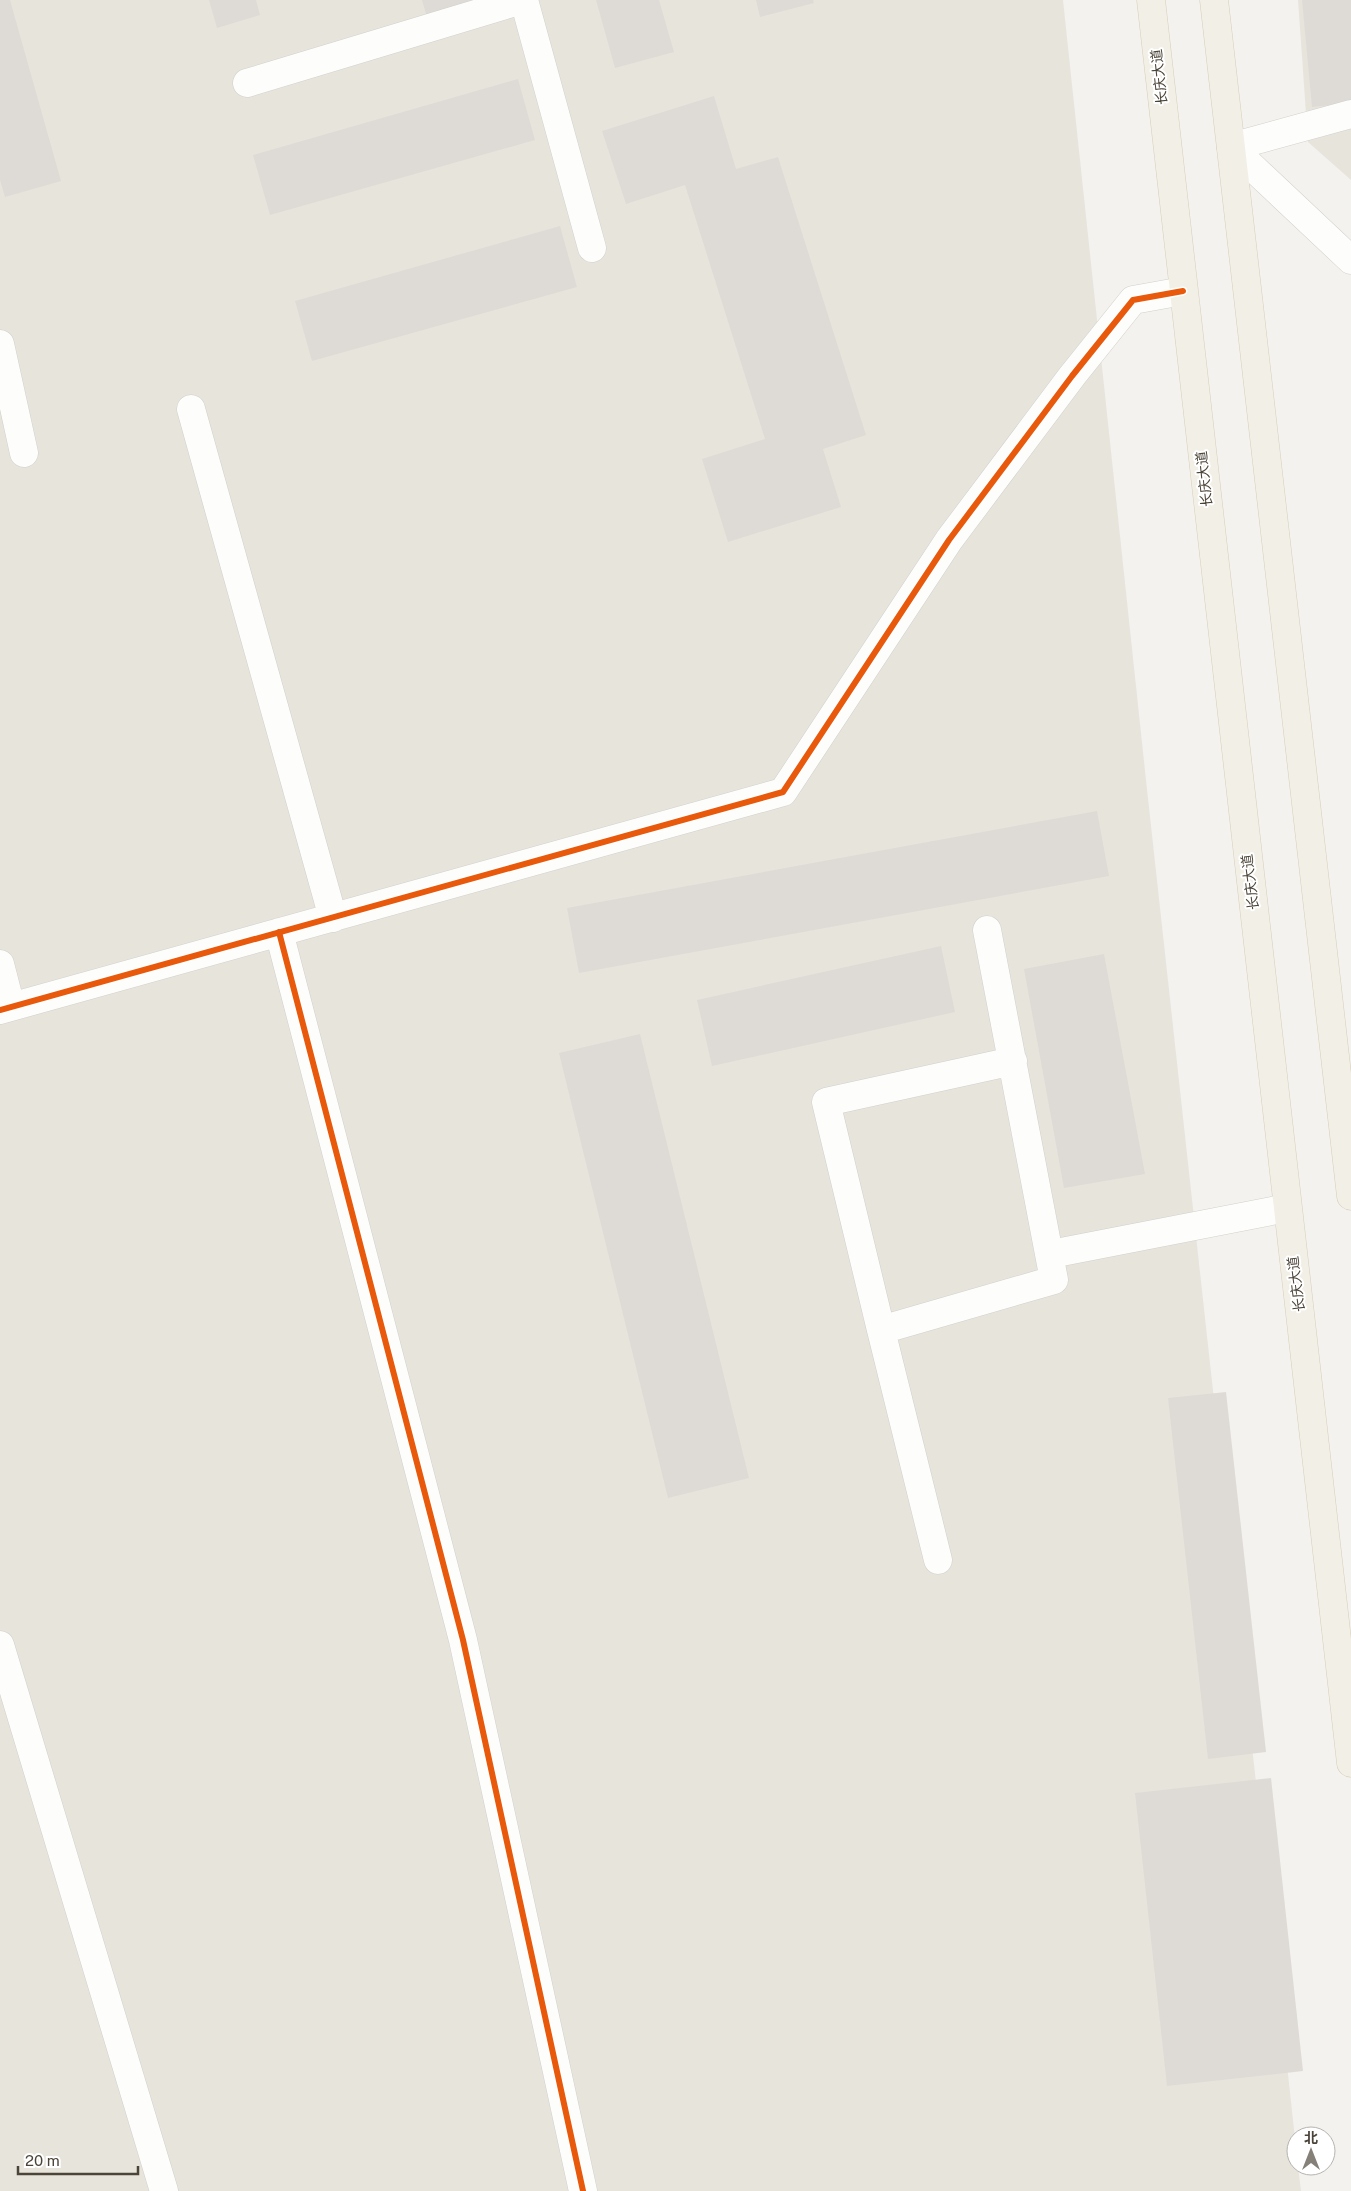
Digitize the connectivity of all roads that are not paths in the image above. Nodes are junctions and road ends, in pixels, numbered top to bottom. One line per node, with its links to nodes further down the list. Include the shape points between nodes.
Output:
1 (523, 0): 4 (street); 7 (street)
2 (1151, 0): 9 (main road, 长庆大道)
3 (1214, 0): 6 (main road)
4 (247, 83)
5 (1351, 114): 6 (street)
6 (1231, 147): 8 (street); 19 (main road)
7 (592, 248)
8 (1351, 260)
9 (1183, 291): 13 (street, via 1133,300 1072,376 950,540 783,792); 20 (main road, 长庆大道)
10 (0, 344): 12 (street)
11 (191, 409): 13 (street)
12 (24, 453)
13 (333, 918): 15 (street)
14 (987, 930): 18 (street)
15 (279, 932): 17 (street); 27 (street, via 463,1640)
16 (0, 964): 17 (street)
17 (6, 1009)
18 (1013, 1061): 21 (street); 22 (street, via 826,1102)
19 (1351, 1196)
20 (1288, 1208): 21 (street); 25 (main road, 长庆大道)
21 (1051, 1254): 22 (street, via 1054,1280)
22 (881, 1330): 23 (street)
23 (938, 1560)
24 (0, 1645): 26 (street)
25 (1351, 1763)
26 (164, 2191)
27 (583, 2191)

